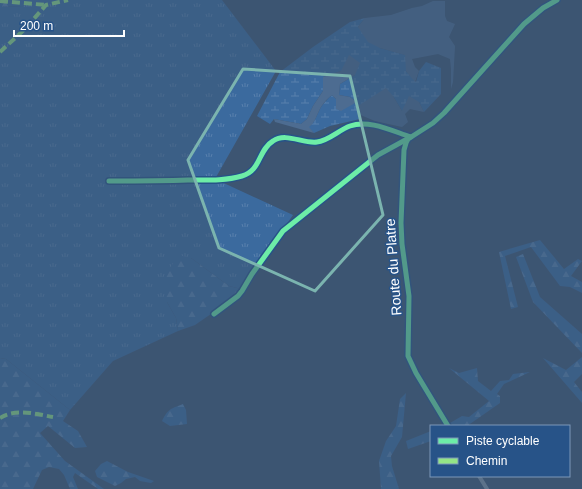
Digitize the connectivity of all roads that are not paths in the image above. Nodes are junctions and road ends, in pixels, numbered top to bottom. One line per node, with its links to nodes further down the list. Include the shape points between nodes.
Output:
1 (557, 0): 2 (street, via 524,24 444,113)
2 (410, 138): 3 (street, via 379,126 364,124 350,126 318,142 287,138 272,141 263,151 256,167 243,176 210,180); 4 (street, via 378,155 283,231 238,296); 5 (street, Route du Platre, via 404,150 401,223 409,296 408,356)
3 (109, 181)
4 (214, 314)
5 (447, 425)
6 (480, 477): 7 (street)
7 (487, 489)

